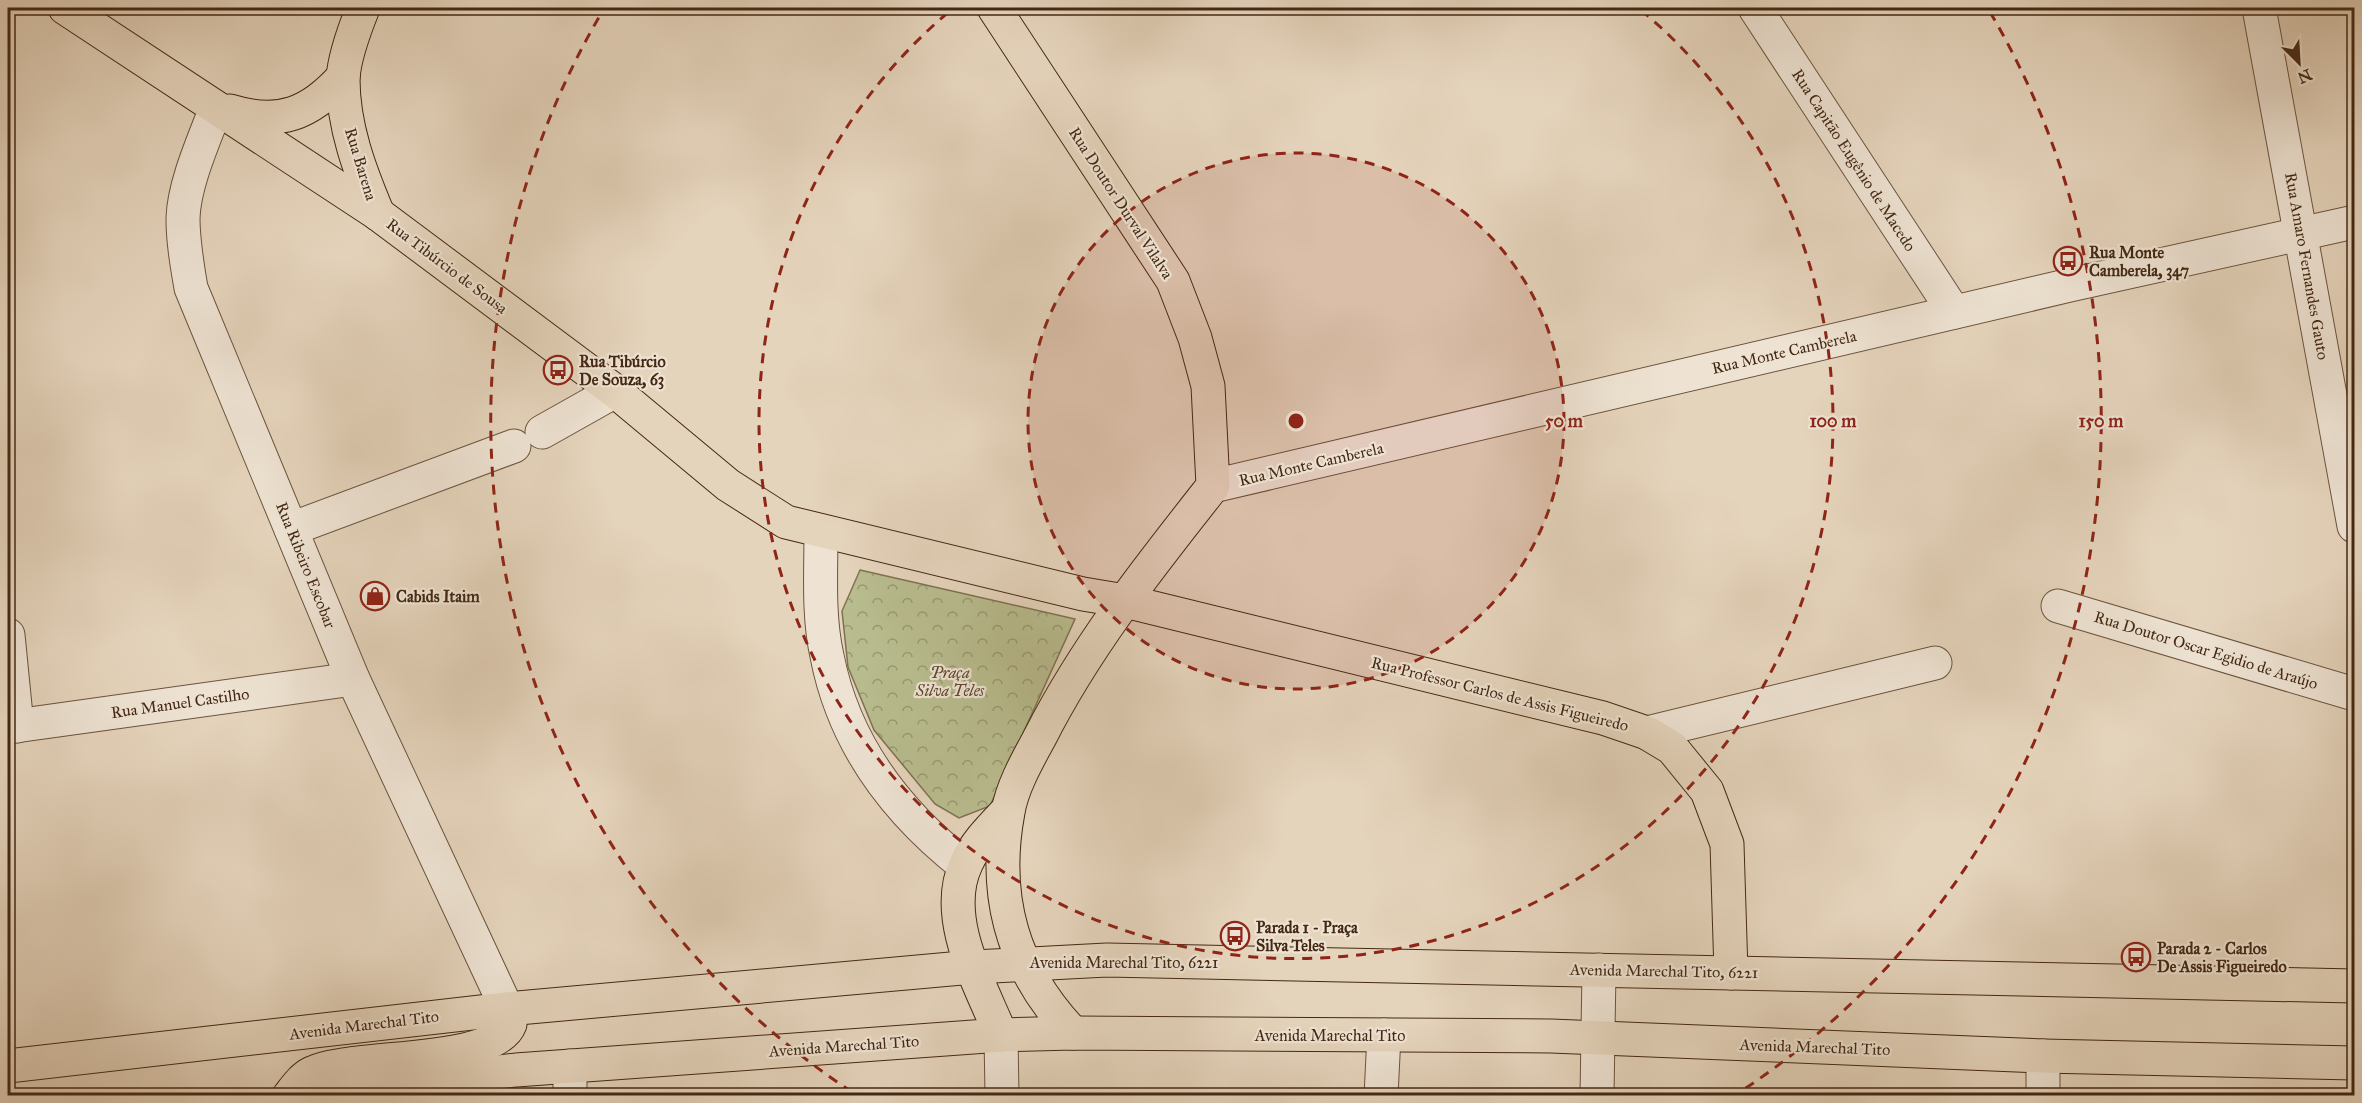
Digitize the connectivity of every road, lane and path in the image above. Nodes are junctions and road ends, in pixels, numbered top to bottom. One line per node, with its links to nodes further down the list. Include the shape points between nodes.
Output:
1 (65, 8): 7 (main road, Rua Tibúrcio de Sousa)
2 (363, 8): 6 (main road, Rua Barena)
3 (994, 8): 13 (main road, Rua Doutor Durval Vilalva, via 1173,281 1208,386)
4 (1755, 8): 11 (street, Rua Capitão Eugênio de Macedo)
5 (2259, 8): 10 (street, Rua Amaro Fernandes Gauto)
6 (343, 77): 7 (main road, Rua Barena, via 325,98 301,112 273,118); 8 (main road, Rua Barena, via 351,141)
7 (216, 108): 8 (main road, Rua Tibúrcio de Sousa); 15 (street, Rua Ribeiro Escobar, via 194,168 183,216 191,288)
8 (378, 214): 12 (main road, Rua Tibúrcio de Sousa)
9 (2355, 222): 10 (street, Rua Monte Camberela)
10 (2301, 232): 11 (street, Rua Monte Camberela); 14 (street, Rua Amaro Fernandes Gauto)
11 (1954, 312): 13 (street, Rua Monte Camberela)
12 (615, 392): 15 (street, via 528,439); 16 (main road, Rua Tibúrcio de Sousa, via 728,485 786,522)
13 (1214, 486): 17 (main road)
14 (2355, 526)
15 (291, 529): 21 (street, Rua Ribeiro Escobar)
16 (821, 532): 17 (main road); 26 (street, via 826,656 840,702 885,789 911,819)
17 (1125, 601): 24 (main road, Rua Professor Carlos de Assis Figueiredo, via 1603,718); 25 (main road, via 1058,701)
18 (2058, 606): 22 (street, Rua Doutor Oscar Egidio de Araújo)
19 (8, 636): 23 (street)
20 (1935, 663): 24 (street)
21 (353, 679): 23 (street, Rua Manuel Castilho); 32 (street, Rua Ribeiro Escobar)
22 (2355, 694)
23 (12, 727)
24 (1647, 733): 30 (main road, Rua Professor Carlos de Assis Figueiredo, via 1672,748 1707,790 1727,844)
25 (1008, 810): 26 (main road, via 980,839); 27 (main road, via 1001,867 1007,920)
26 (965, 866): 28 (main road, via 959,898 962,929)
27 (1022, 963): 28 (main road, Avenida Marechal Tito, 6221); 29 (main road, Avenida Marechal Tito, 6221, via 1107,960); 33 (main road, via 1048,1005)
28 (973, 967): 32 (main road, Avenida Marechal Tito); 34 (main road)
29 (1599, 970): 30 (main road, Avenida Marechal Tito, 6221); 36 (street)
30 (1731, 973): 31 (main road, Avenida Marechal Tito, 6221)
31 (2355, 986)
32 (507, 1009): 39 (main road, Avenida Marechal Tito); 42 (main road, via 510,1024 498,1039 446,1054 324,1069 301,1081)
33 (1073, 1033): 34 (main road, Avenida Marechal Tito); 35 (main road, Avenida Marechal Tito)
34 (1001, 1035): 41 (main road, Avenida Marechal Tito); 45 (street)
35 (1384, 1035): 36 (main road, Avenida Marechal Tito); 46 (street)
36 (1598, 1038): 37 (main road, Avenida Marechal Tito); 47 (street)
37 (2043, 1056): 38 (main road, Avenida Marechal Tito); 48 (street)
38 (2355, 1063)
39 (8, 1066)
40 (516, 1070): 41 (main road, Avenida Marechal Tito); 43 (main road, Avenida Marechal Tito); 44 (street)
41 (570, 1081)
42 (289, 1095)
43 (307, 1095)
44 (446, 1095)
45 (1002, 1095)
46 (1382, 1095)
47 (1597, 1095)
48 (2043, 1095)

